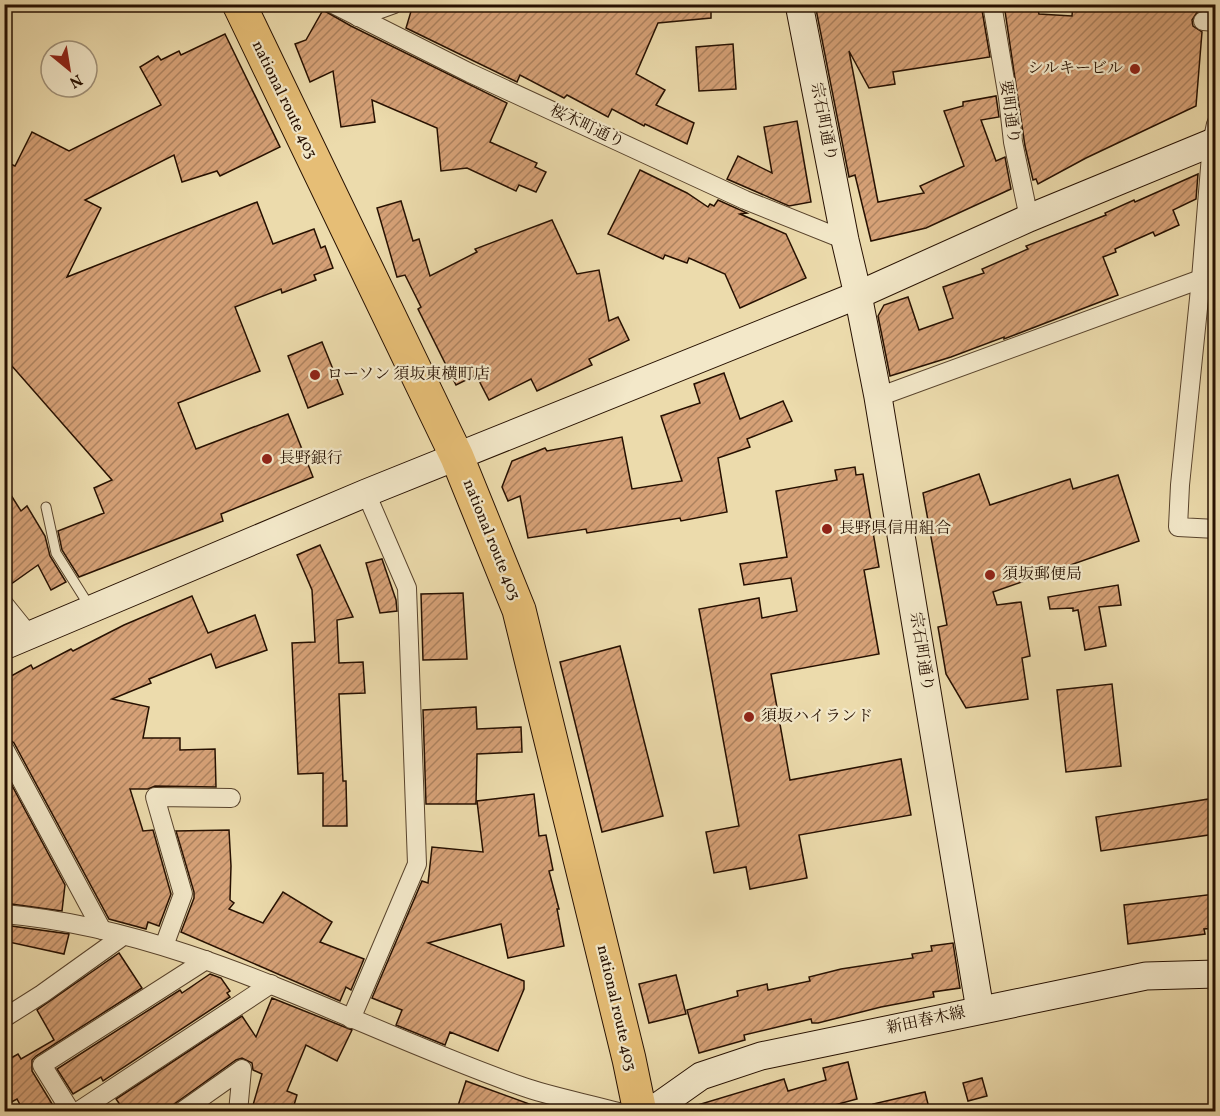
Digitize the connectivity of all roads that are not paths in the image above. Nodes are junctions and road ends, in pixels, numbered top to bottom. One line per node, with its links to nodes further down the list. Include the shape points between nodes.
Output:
1 (238, 4): 13 (highway, national route 403)
2 (333, 4): 6 (street, 桜木町通り)
3 (394, 4): 6 (street)
4 (800, 4): 9 (main road, 宗石町通り)
5 (992, 4): 8 (street, 要町通り)
6 (358, 17): 9 (street, 桜木町通り, via 745,200)
7 (1214, 136): 8 (main road); 10 (street)
8 (1029, 218): 11 (main road)
9 (845, 240): 11 (main road, 宗石町通り)
10 (1201, 279): 12 (street); 16 (street, via 1178,526)
11 (858, 295): 12 (main road, 宗石町通り); 13 (main road)
12 (878, 397): 30 (main road, 宗石町通り)
13 (457, 457): 14 (main road); 38 (highway, national route 403, via 519,610)
14 (366, 493): 18 (main road); 32 (street, via 407,588 417,864)
15 (46, 507): 18 (lane, via 56,554)
16 (1215, 529)
17 (4, 604): 19 (street)
18 (92, 609): 19 (main road)
19 (29, 635): 20 (main road)
20 (4, 646)
21 (4, 748): 24 (street)
22 (231, 798): 26 (street, via 155,797 183,894)
23 (4, 914): 24 (street)
24 (102, 930): 25 (street)
25 (123, 936): 26 (street); 31 (street)
26 (164, 946): 27 (street)
27 (206, 960): 29 (street); 33 (street, via 42,1065)
28 (1215, 974): 30 (main road, 新田春木線, via 1146,976)
29 (272, 984): 32 (street); 34 (street)
30 (980, 1010): 39 (main road, 新田春木線, via 761,1056 701,1076)
31 (4, 1018)
32 (351, 1019): 37 (street, via 523,1087)
33 (72, 1112)
34 (77, 1112)
35 (182, 1112): 36 (street, via 242,1069)
36 (238, 1112)
37 (618, 1112)
38 (640, 1112)
39 (650, 1112)

